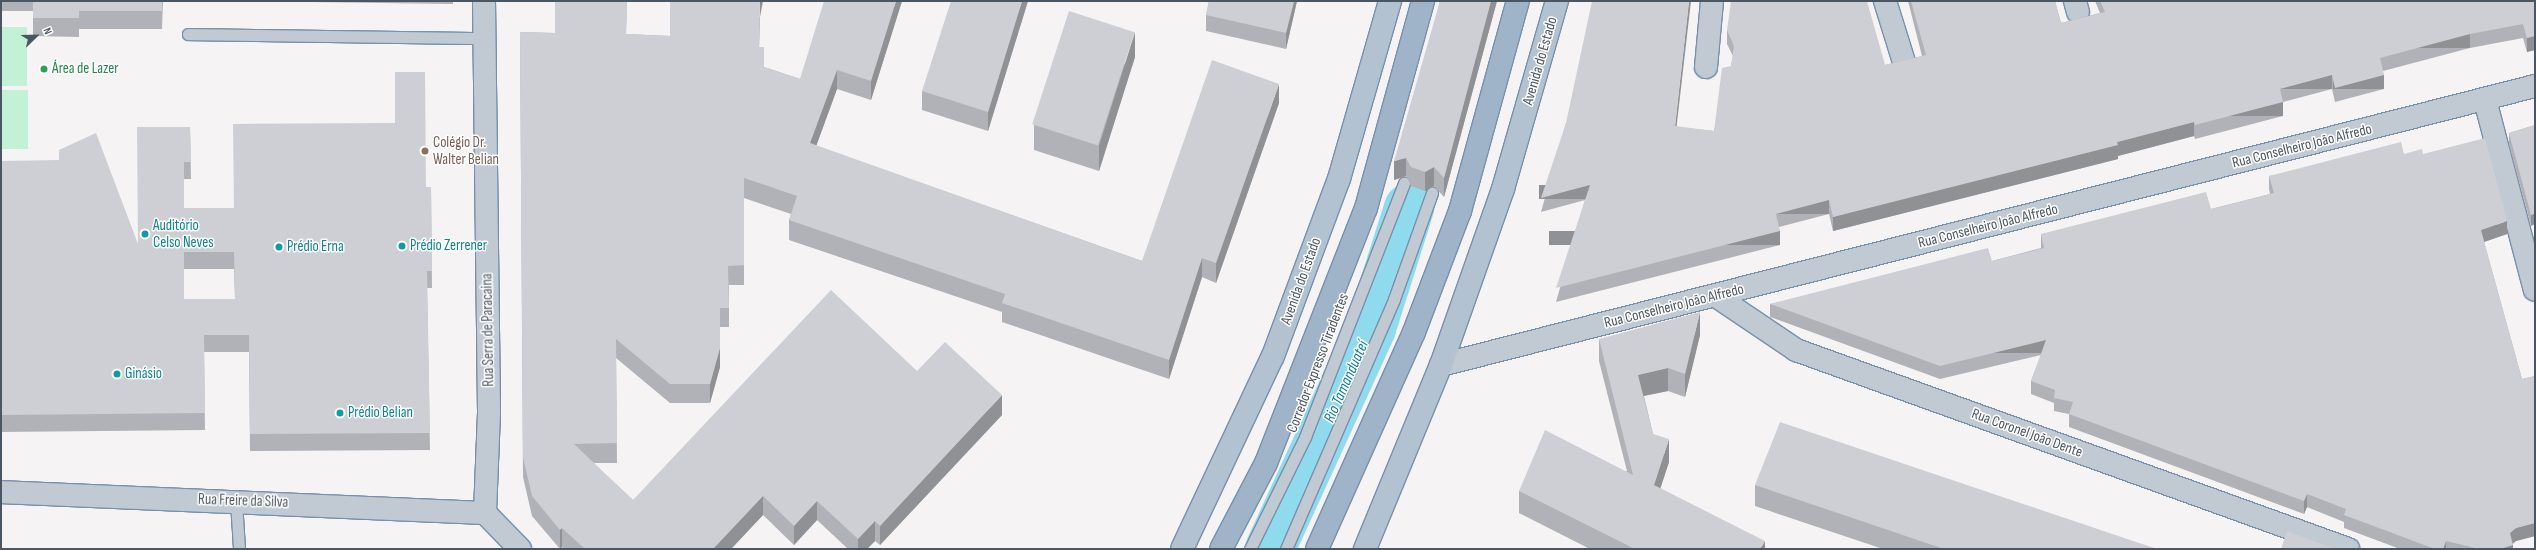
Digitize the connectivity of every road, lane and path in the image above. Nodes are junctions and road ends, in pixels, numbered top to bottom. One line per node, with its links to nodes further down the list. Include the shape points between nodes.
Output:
1 (484, 1): 9 (street, Rua Serra de Paracaina)
2 (1390, 1): 24 (main road, Avenida do Estado, via 1338,179 1273,356)
3 (1423, 1): 25 (highway, via 1366,208 1266,463)
4 (1518, 1): 28 (highway, via 1460,211 1414,332)
5 (1557, 1): 18 (main road, Avenida do Estado, via 1503,189)
6 (1712, 1): 11 (street)
7 (1885, 1): 10 (street)
8 (188, 34): 9 (lane)
9 (485, 38): 21 (street, Rua Serra de Paracaina, via 488,413)
10 (1904, 62)
11 (1706, 67)
12 (2535, 86): 13 (street, Rua Conselheiro João Alfredo)
13 (2485, 100): 16 (street); 17 (street, Rua Conselheiro João Alfredo)
14 (1404, 183): 26 (lane, Corredor Expresso Tiradentes, via 1305,437)
15 (1432, 193): 27 (lane, via 1394,299)
16 (2535, 290)
17 (1716, 296): 18 (street, Rua Conselheiro João Alfredo); 30 (street, Rua Coronel João Dente, via 1796,350)
18 (1441, 365): 29 (main road, Avenida do Estado)
19 (1, 492): 20 (street, Rua Freire da Silva)
20 (236, 500): 21 (street, Rua Freire da Silva); 22 (lane)
21 (485, 513): 23 (street)
22 (239, 549)
23 (520, 549)
24 (1182, 549)
25 (1222, 549)
26 (1250, 549)
27 (1286, 549)
28 (1316, 549)
29 (1365, 549)
30 (2348, 549)

